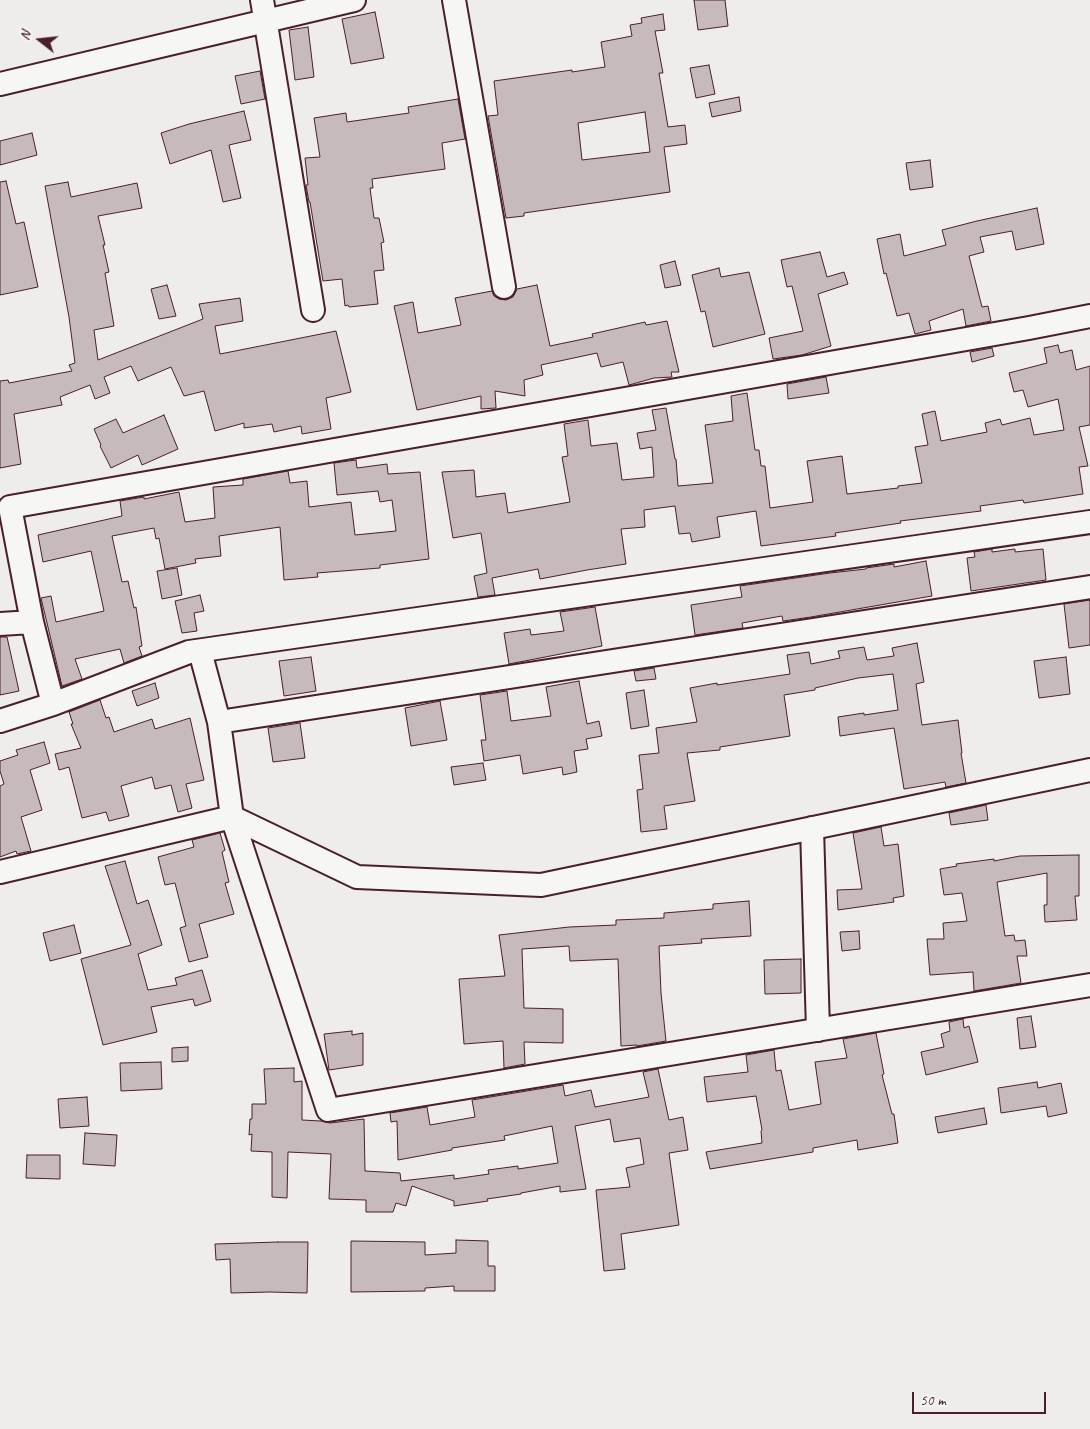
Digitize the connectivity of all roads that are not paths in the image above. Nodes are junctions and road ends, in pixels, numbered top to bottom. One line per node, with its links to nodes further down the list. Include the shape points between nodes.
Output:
1 (262, 0): 4 (street)
2 (354, 0): 4 (street)
3 (454, 0): 6 (street)
4 (266, 22): 5 (street); 7 (street)
5 (0, 84)
6 (504, 287)
7 (313, 310)
8 (1090, 316): 11 (street, via 10,508)
9 (1090, 522): 13 (street)
10 (1090, 587): 16 (street)
11 (32, 622): 12 (street); 14 (street)
12 (0, 624)
13 (200, 651): 14 (street, via 189,652); 16 (street)
14 (53, 704): 15 (street)
15 (0, 722)
16 (219, 722): 18 (street)
17 (1090, 770): 19 (street)
18 (232, 817): 19 (street, via 357,877 541,885); 20 (street); 22 (street, via 328,1110)
19 (812, 828): 22 (street)
20 (0, 872)
21 (1090, 985): 22 (street)
22 (818, 1030)

